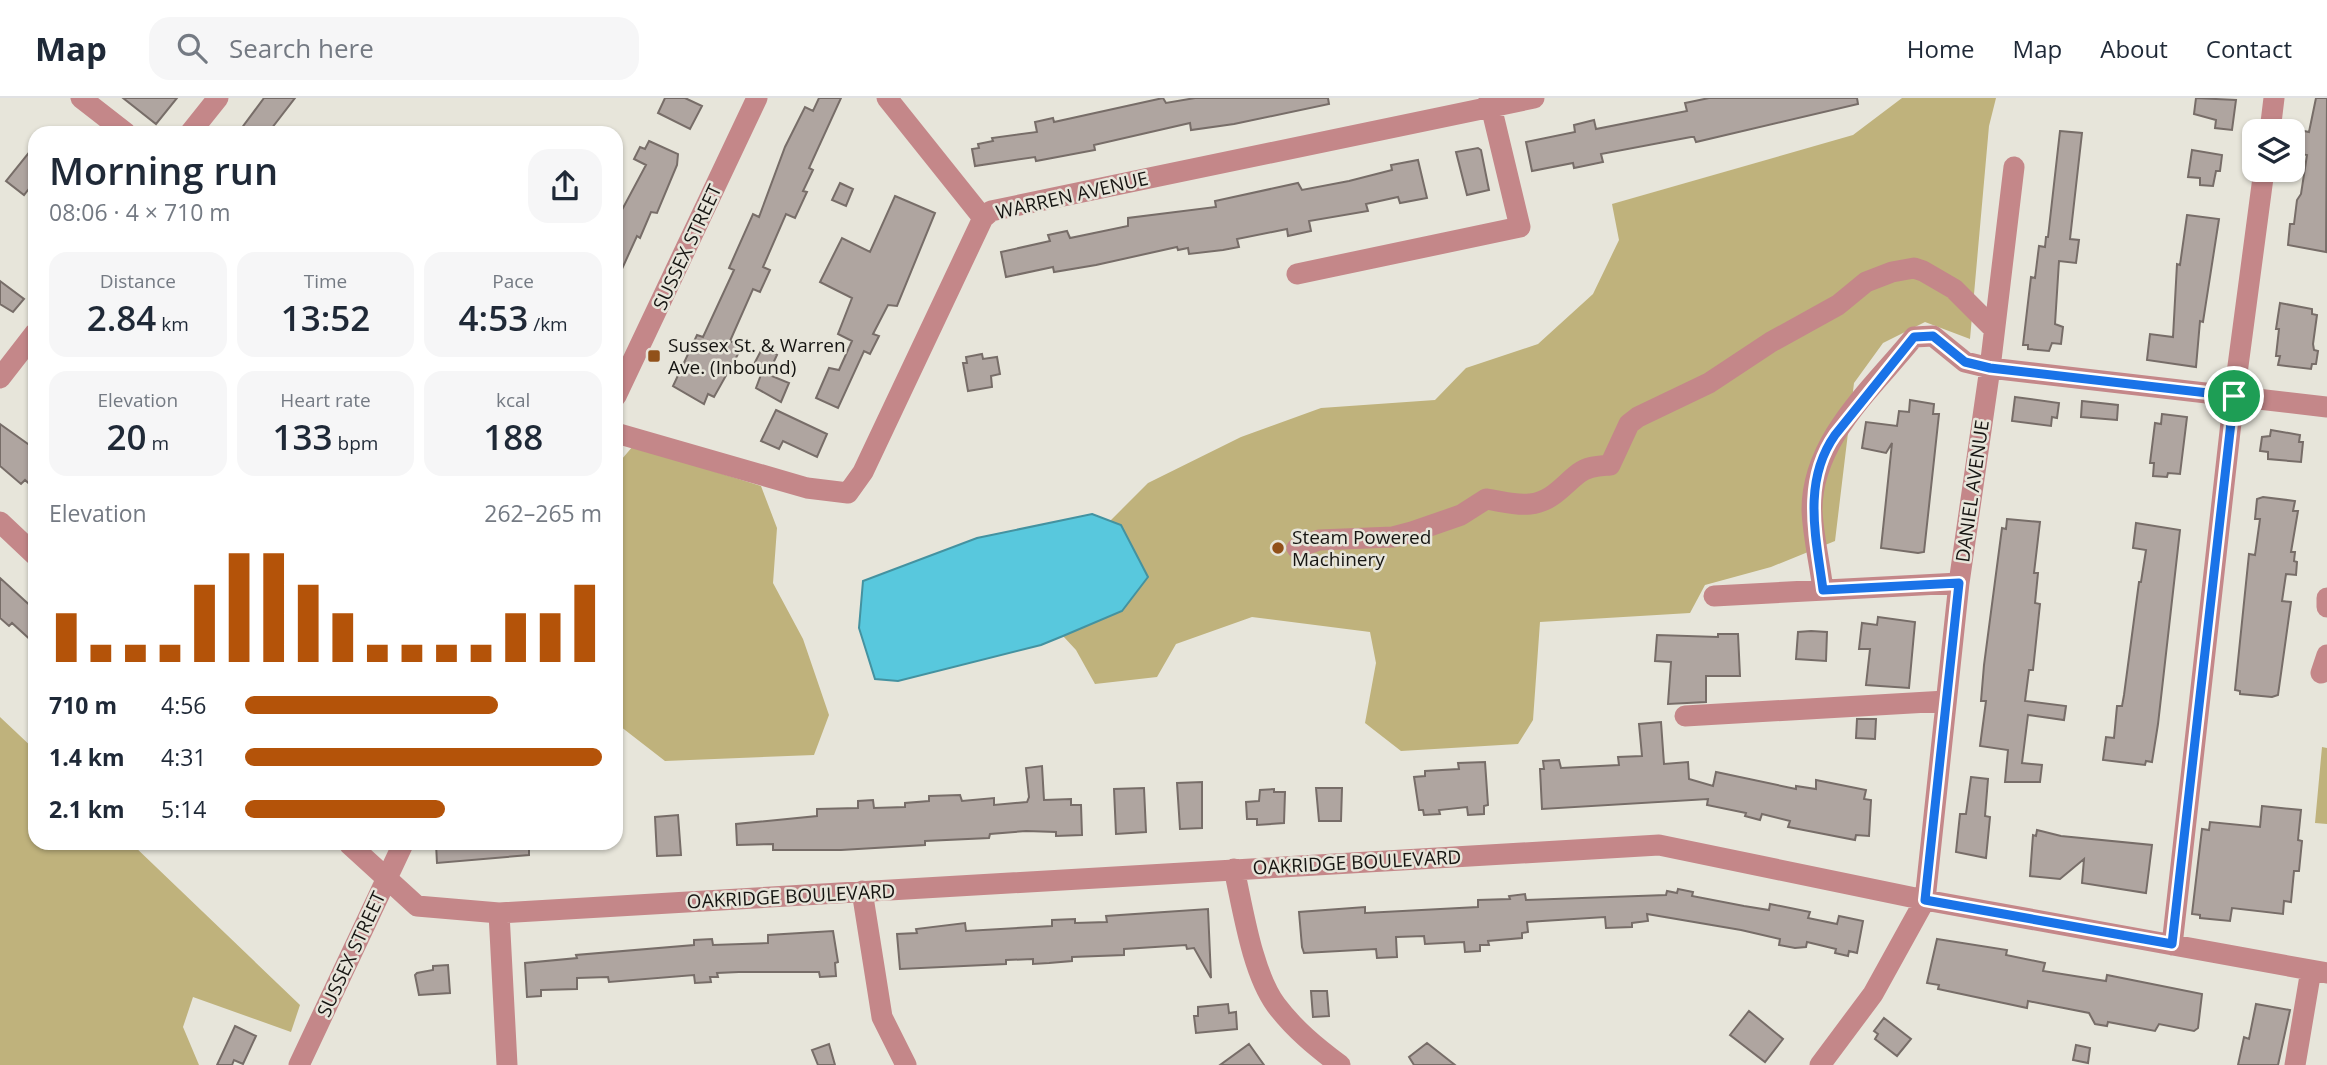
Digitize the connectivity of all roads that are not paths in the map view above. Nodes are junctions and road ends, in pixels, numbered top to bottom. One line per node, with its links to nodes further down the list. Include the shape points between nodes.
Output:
1 (81, 98): 9 (street)
2 (218, 98): 10 (street)
3 (757, 98): 19 (street, SUSSEX STREET)
4 (887, 98): 13 (street)
5 (1534, 98): 7 (street, WARREN AVENUE)
6 (2274, 98): 8 (street)
7 (1490, 102): 13 (street, WARREN AVENUE, via 1004,207); 14 (street, via 1520,228)
8 (2271, 119)
9 (117, 126)
10 (196, 126)
11 (2014, 167): 15 (street, DANIEL AVENUE)
12 (2262, 182): 20 (street)
13 (983, 218): 22 (street, WARREN AVENUE, via 863,472 848,494 807,488)
14 (1297, 274)
15 (1994, 329): 17 (street, DANIEL AVENUE); 25 (street, via 1954,289 1923,271 1892,272 1866,282 1838,305 1709,383 1637,417 1625,430 1611,465 1580,472 1545,499 1532,504 1486,499 1461,515 1394,537 1319,540)
16 (28, 342): 18 (street)
17 (1990, 368): 20 (street); 26 (street, DANIEL AVENUE); 27 (street, via 1965,362 1933,336 1914,337 1835,435 1824,450 1812,510)
18 (0, 378)
19 (623, 381)
20 (2234, 396): 21 (street); 40 (street)
21 (2327, 407)
22 (623, 435)
23 (0, 522): 24 (street)
24 (28, 548)
25 (1297, 548)
26 (1959, 583): 27 (street); 31 (street, DANIEL AVENUE)
27 (1823, 590): 28 (street)
28 (1714, 596)
29 (2327, 598): 30 (street)
30 (2327, 607)
31 (1946, 701): 32 (street); 38 (street, DANIEL AVENUE)
32 (1685, 716)
33 (356, 850): 36 (street, OAKRIDGE BOULEVARD)
34 (399, 850): 36 (street, SUSSEX STREET)
35 (1234, 869): 37 (street, OAKRIDGE BOULEVARD); 38 (street, OAKRIDGE BOULEVARD, via 1659,845); 46 (street, via 1250,945 1275,1003 1307,1040)
36 (386, 877): 39 (street, OAKRIDGE BOULEVARD, via 418,906); 43 (street, SUSSEX STREET)
37 (862, 891): 39 (street, OAKRIDGE BOULEVARD); 45 (street, via 882,1017)
38 (1925, 900): 40 (street, OAKRIDGE BOULEVARD); 42 (street, via 1873,994)
39 (499, 913): 44 (street)
40 (2172, 944): 41 (street, OAKRIDGE BOULEVARD)
41 (2319, 972): 49 (street)
42 (1842, 1035): 47 (street); 48 (street)
43 (299, 1065)
44 (507, 1065)
45 (906, 1065)
46 (1340, 1065)
47 (1820, 1065)
48 (1840, 1065)
49 (2295, 1065)

